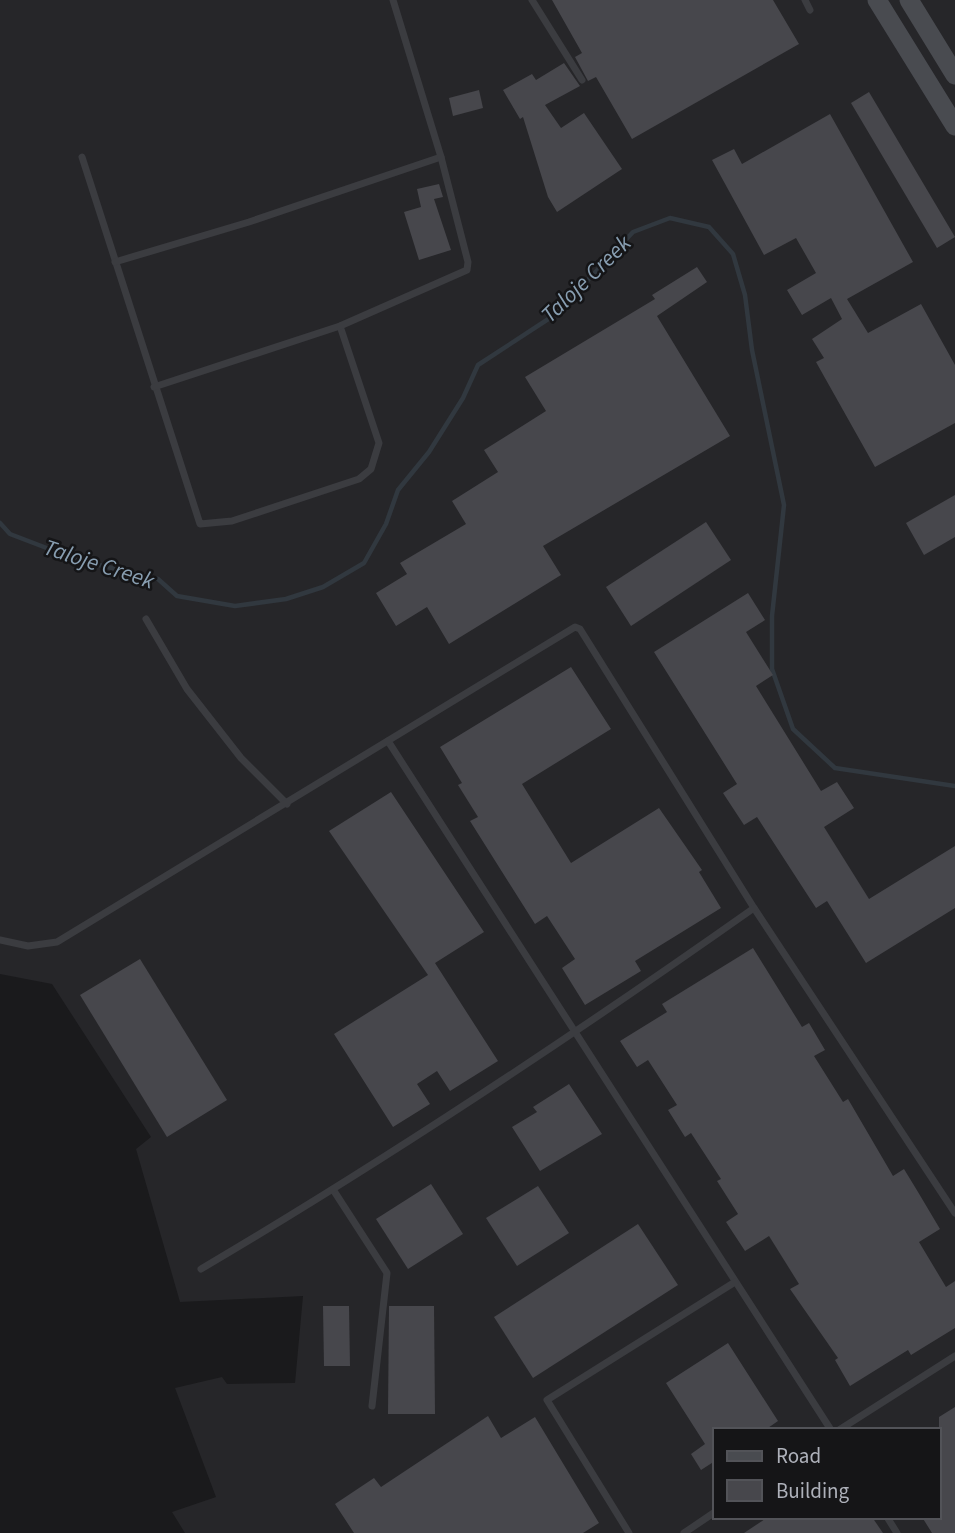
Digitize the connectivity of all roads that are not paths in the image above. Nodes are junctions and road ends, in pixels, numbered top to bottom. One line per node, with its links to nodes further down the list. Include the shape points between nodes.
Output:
1 (393, 0): 11 (lane)
2 (532, 0): 8 (lane)
3 (805, 0): 6 (lane)
4 (877, 0): 9 (main road)
5 (909, 0): 7 (main road)
6 (810, 9)
7 (955, 75)
8 (582, 80)
9 (955, 126)
10 (82, 158): 12 (lane)
11 (441, 158): 12 (lane); 13 (lane, via 467,271)
12 (115, 262): 14 (lane)
13 (340, 326): 14 (lane); 14 (lane, via 379,443 371,469 359,479 232,521 205,526 198,521)
14 (153, 387)
15 (146, 618): 17 (lane, via 187,689 242,758)
16 (388, 741): 17 (lane); 18 (lane, via 569,628 580,629); 20 (lane)
17 (287, 804): 19 (lane, via 57,942 28,946)
18 (754, 908): 20 (lane); 22 (lane)
19 (0, 940)
20 (574, 1034): 21 (lane); 24 (lane)
21 (334, 1191): 23 (lane); 26 (lane, via 387,1273)
22 (955, 1213)
23 (201, 1269)
24 (734, 1282): 27 (lane); 30 (lane, via 547,1400)
25 (955, 1356): 28 (lane)
26 (372, 1406)
27 (830, 1428)
28 (842, 1428)
29 (713, 1513): 31 (lane)
30 (629, 1533)
31 (684, 1533)

